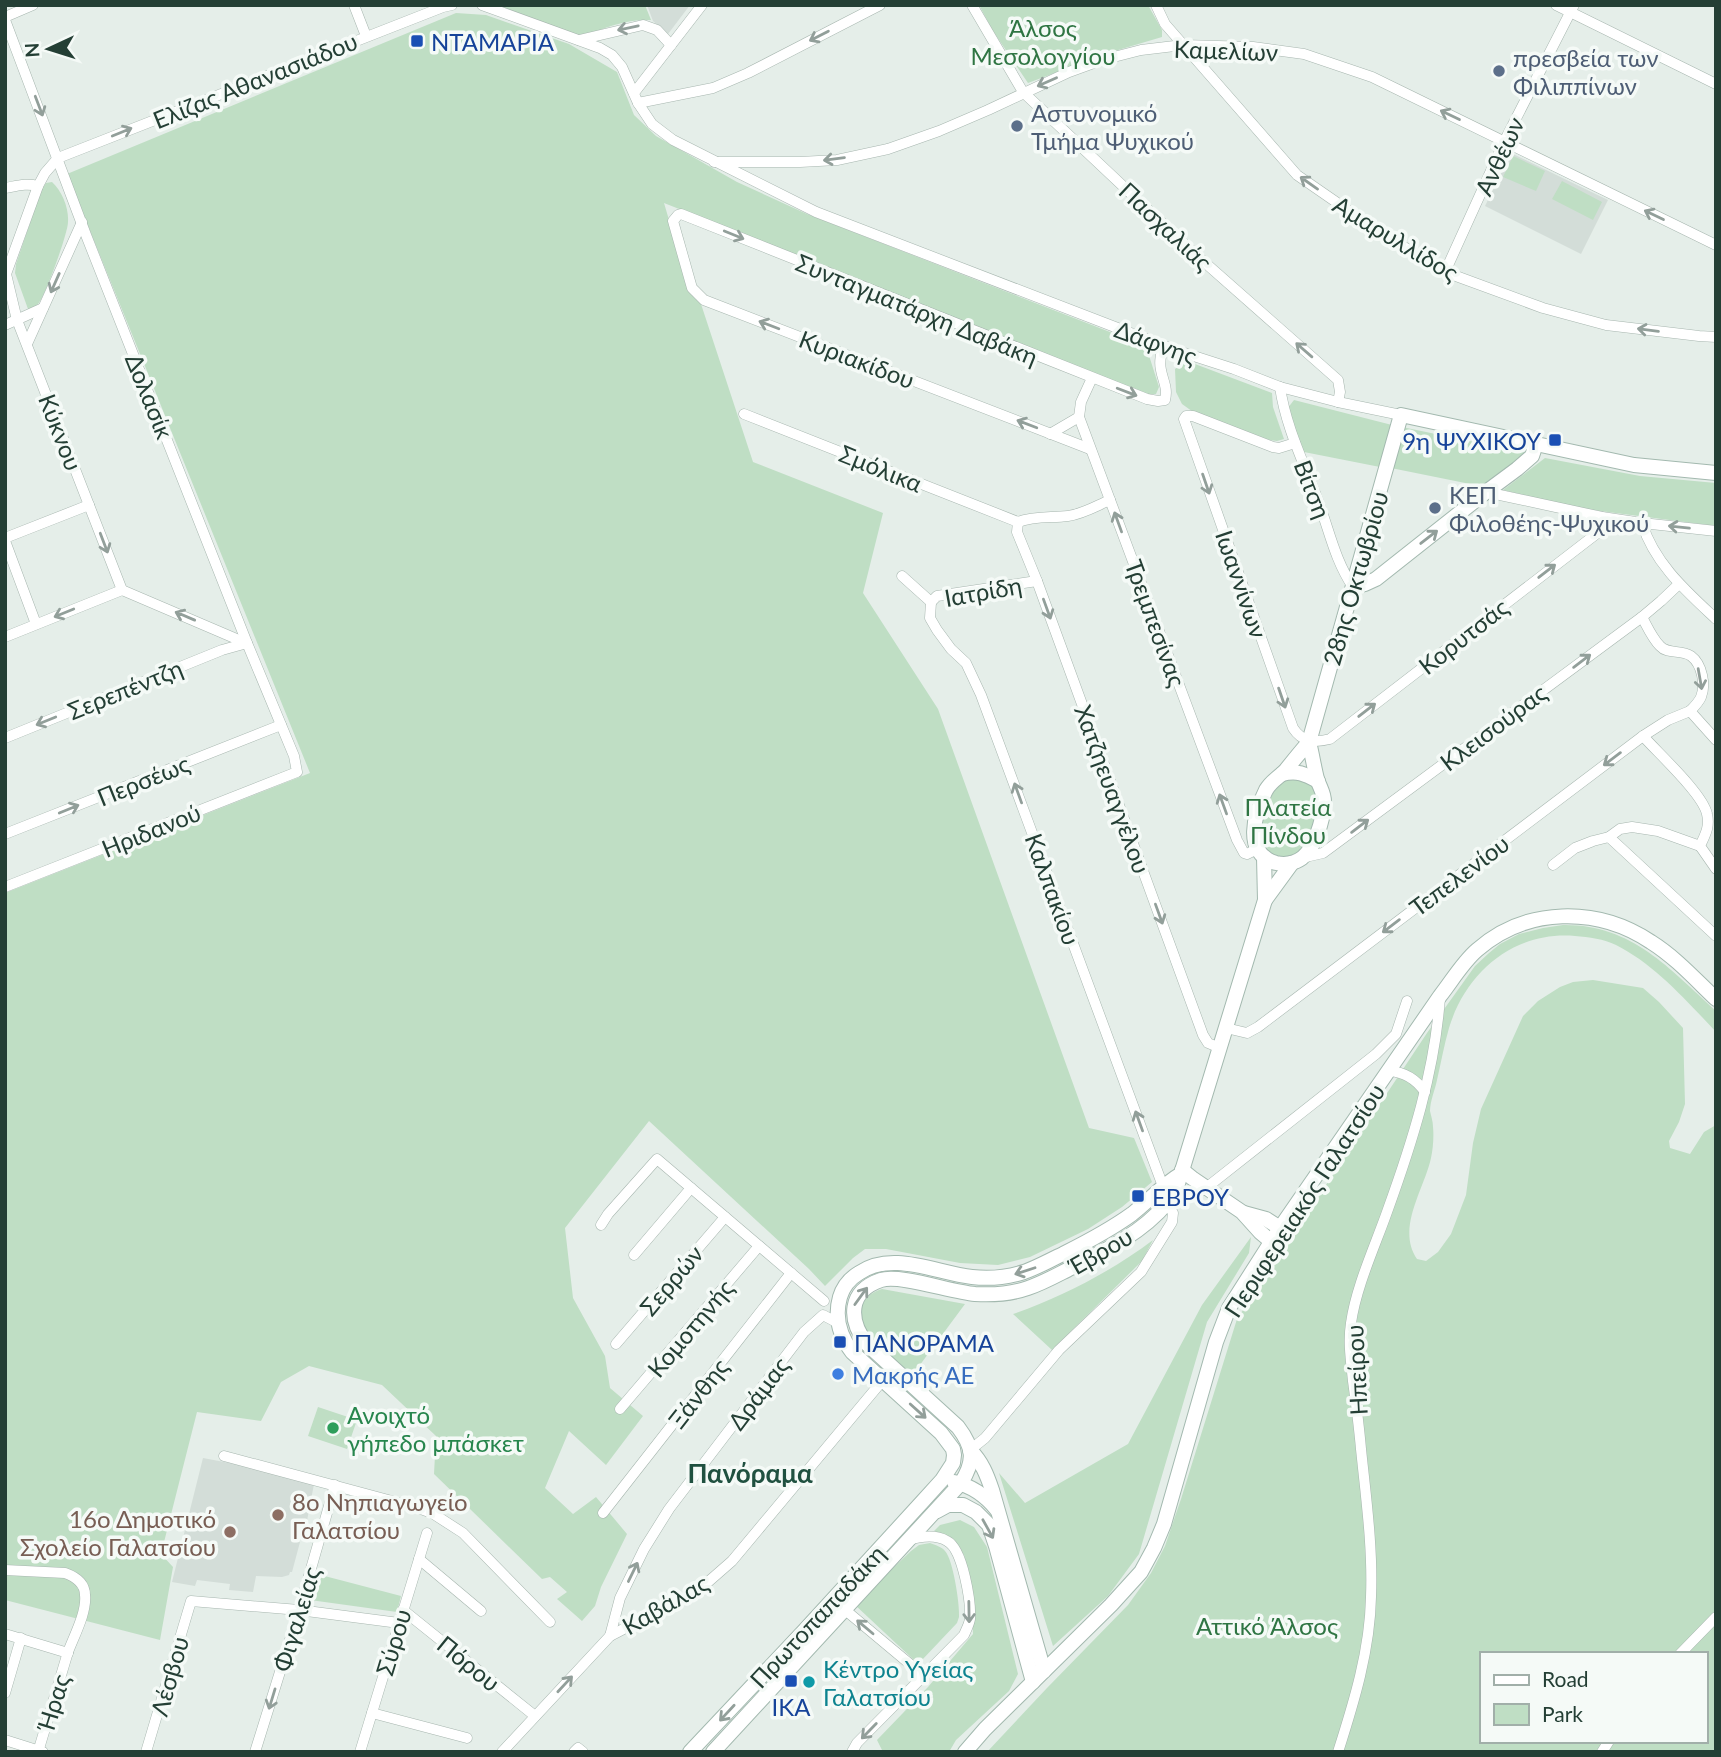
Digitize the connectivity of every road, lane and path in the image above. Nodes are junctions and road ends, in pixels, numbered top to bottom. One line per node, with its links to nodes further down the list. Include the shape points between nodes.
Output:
1 (33, 5): 11 (street)
2 (354, 5): 12 (street)
3 (452, 5): 12 (street, Ελίζας Αθανασιάδου)
4 (482, 5): 13 (street)
5 (702, 5): 14 (street)
6 (880, 5): 18 (street, one-way to 18, via 713,88)
7 (972, 5): 17 (street, Πασχαλιάς)
8 (1156, 5): 15 (street, Αμαρυλλίδος)
9 (1556, 5): 10 (street)
10 (1572, 9): 16 (street); 19 (street, Ανθέων)
11 (5, 18): 20 (street, Δολασίκ, one-way to 20)
12 (366, 36): 20 (street, Ελίζας Αθανασιάδου, one-way to 12)
13 (579, 40): 14 (street, one-way to 13, via 657,30 643,25); 18 (street, via 612,55)
14 (671, 45): 18 (street)
15 (1183, 45): 17 (street, Καμελίων, one-way to 17, via 1102,60); 19 (street, Καμελίων, one-way to 15, via 1372,77 1304,54); 29 (street, Αμαρυλλίδος, one-way to 15, via 1297,175)
16 (1716, 84)
17 (1024, 92): 22 (street, Καμελίων, one-way to 22, via 888,149 837,160); 39 (street, Πασχαλιάς, one-way to 17, via 1338,380 1194,253)
18 (636, 98): 21 (street, Δάφνης, via 652,124)
19 (1504, 142): 28 (street, Καμελίων, one-way to 19); 29 (street, Ανθέων)
20 (58, 158): 24 (street); 27 (street, Δολασίκ)
21 (714, 162): 22 (street, Καμελίων); 23 (street, Δάφνης)
22 (763, 162): 23 (street)
23 (753, 181): 36 (street, Δάφνης, via 816,212)
24 (38, 186): 25 (street); 30 (street)
25 (5, 188)
26 (673, 221): 37 (street, Συνταγματάρχη Δαβάκη, one-way to 37, via 681,214); 43 (street, Κυριακίδου, one-way to 26, via 704,300 692,288)
27 (82, 222): 31 (street, one-way to 31); 66 (street, Δολασίκ)
28 (1716, 245)
29 (1445, 272): 34 (street, Αμαρυλλίδος, one-way to 29, via 1606,325 1543,309)
30 (5, 274): 32 (street, Κύκνου)
31 (43, 308): 32 (street); 35 (street)
32 (17, 320): 33 (street); 35 (street, Κύκνου)
33 (5, 325)
34 (1716, 337)
35 (27, 344): 50 (street, Κύκνου)
36 (1163, 346): 37 (street, Συνταγματάρχη Δαβάκη, one-way to 36, via 1147,399 1165,400 1167,389 1160,367); 38 (street, Δάφνης)
37 (1092, 379): 42 (street)
38 (1280, 387): 39 (street, Δάφνης); 44 (street, Βίτση)
39 (1338, 402): 41 (street, Δάφνης)
40 (744, 414): 52 (street, Σμόλικα)
41 (1401, 415): 45 (main road, Δάφνης); 59 (main road, 28ης Οκτωβρίου)
42 (1079, 417): 43 (street); 46 (street, Τρεμπεσίνας)
43 (1050, 433): 46 (street, Κυριακίδου)
44 (1295, 443): 59 (street, Βίτση, via 1342,571); 72 (street, Ιωαννίνων, one-way to 72, via 1273,447 1193,416 1184,419 1293,728)
45 (1536, 444): 47 (main road, Δάφνης, via 1634,465); 48 (main road, via 1532,457)
46 (1090, 449): 49 (street, Τρεμπεσίνας)
47 (1716, 473)
48 (1486, 492): 51 (street); 59 (main road, one-way to 48, via 1376,579)
49 (1110, 500): 52 (street, via 1071,516); 79 (street, Τρεμπεσίνας, one-way to 49, via 1244,853 1237,840)
50 (89, 505): 55 (street); 60 (street, Κύκνου, one-way to 60)
51 (1602, 517): 53 (street); 72 (street, Κορυτσάς, one-way to 51, via 1330,739 1604,527)
52 (1018, 522): 57 (street, Χατζηευαγγέλου, via 1017,532)
53 (1642, 523): 54 (street, one-way to 53); 58 (street, via 1647,540)
54 (1716, 531)
55 (5, 539): 64 (street)
56 (902, 576): 61 (street)
57 (1037, 581): 61 (street, Ιατρίδη, via 937,596); 90 (street, Χατζηευαγγέλου, one-way to 90, via 1203,1035)
58 (1679, 584): 62 (street, Κλεισούρας); 63 (street)
59 (1353, 587): 72 (main road, 28ης Οκτωβρίου)
60 (122, 590): 64 (street, one-way to 64); 66 (street, one-way to 60)
61 (931, 603): 94 (street, Καλπακίου, one-way to 61, via 981,695 966,663 930,618)
62 (1642, 617): 67 (street, one-way to 67, via 1660,646 1691,657 1700,668 1704,684); 80 (street, Κλεισούρας, one-way to 62, via 1324,853)
63 (1716, 619)
64 (36, 624): 65 (street)
65 (5, 637)
66 (247, 643): 68 (street, Δολασίκ); 70 (street, Σερεπέντζη, one-way to 70)
67 (1690, 711): 69 (street, Τεπελενίου); 71 (street)
68 (281, 725): 73 (street, Δολασίκ); 76 (street, Περσέως, one-way to 68)
69 (1643, 736): 78 (street, via 1701,798 1708,829); 89 (street, Τεπελενίου, one-way to 89, via 1258,1027 1247,1033)
70 (5, 738)
71 (1716, 740)
72 (1309, 742): 74 (main road, 28ης Οκτωβρίου); 75 (main road, 28ης Οκτωβρίου)
73 (297, 772): 83 (street, Ηριδανού)
74 (1282, 774): 75 (main road, via 1302,772); 79 (main road, 28ης Οκτωβρίου, via 1273,779 1258,809 1253,829)
75 (1318, 781): 80 (main road, 28ης Οκτωβρίου, via 1325,802 1320,830)
76 (5, 834)
77 (1609, 837): 78 (street, via 1632,827); 81 (street, via 1575,848); 85 (street)
78 (1700, 846): 82 (street)
79 (1261, 853): 80 (main road, via 1276,863); 84 (main road, 28ης Οκτωβρίου)
80 (1297, 861): 84 (main road, 28ης Οκτωβρίου)
81 (1553, 865)
82 (1716, 869)
83 (5, 887)
84 (1265, 900): 89 (main road, 28ης Οκτωβρίου)
85 (1716, 936)
86 (1440, 996): 87 (main road, Περιφερειακός Γαλατσίου, via 1476,951 1498,935 1535,919 1575,915 1612,922 1640,935); 91 (main road, Περιφερειακός Γαλατσίου); 92 (street, Ηπείρου)
87 (1716, 999)
88 (1406, 1001): 96 (street, via 1396,1034 1376,1054)
89 (1226, 1028): 90 (main road, 28ης Οκτωβρίου)
90 (1220, 1048): 93 (main road, 28ης Οκτωβρίου)
91 (1389, 1071): 92 (street, via 1406,1074); 101 (main road, Περιφερειακός Γαλατσίου)
92 (1425, 1092): 156 (street, Ηπείρου, via 1351,1320 1371,1597 1362,1666)
93 (1185, 1174): 94 (main road, Έβρου); 96 (main road); 97 (main road, Έβρου)
94 (1165, 1184): 106 (main road, Έβρου, one-way to 106, via 1119,1224 1022,1273 972,1277 880,1263 856,1274)
95 (691, 1188): 99 (street); 100 (street, via 657,1159); 104 (street)
96 (1206, 1188): 98 (main road)
97 (1167, 1203): 113 (street, via 1172,1222 1141,1272 1059,1350); 113 (main road, Έβρου, one-way to 97, via 952,1420 860,1335 853,1315 860,1294 888,1279 974,1294 1026,1289 1114,1246)
98 (1242, 1212): 101 (main road); 102 (main road)
99 (725, 1217): 103 (street); 110 (street, Σερρών)
100 (601, 1225)
101 (1280, 1228): 102 (main road, Περιφερειακός Γαλατσίου)
102 (1272, 1242): 137 (main road, Περιφερειακός Γαλατσίου, via 1229,1308 1154,1548 1141,1572)
103 (759, 1246): 105 (street); 112 (street, Κομοτηνής)
104 (634, 1255)
105 (791, 1273): 107 (street); 118 (street, Ξάνθης)
106 (842, 1292): 107 (street, Έβρου); 109 (main road)
107 (824, 1301): 108 (street)
108 (823, 1315): 109 (street); 133 (street, Δράμας, one-way to 108, via 620,1598 669,1509 804,1332)
109 (838, 1323): 111 (main road, via 852,1352)
110 (616, 1344)
111 (883, 1380): 115 (main road, one-way to 115, via 950,1444 954,1458); 133 (street, Καβάλας, via 733,1561 699,1588)
112 (620, 1409)
113 (971, 1450): 116 (main road); 120 (main road, Έβρου, via 986,1472)
114 (224, 1456): 117 (street)
115 (942, 1479): 116 (main road); 125 (main road, Πρωτοπαπαδάκη)
116 (961, 1483): 119 (main road, Πρωτοπαπαδάκη); 120 (main road, via 988,1499)
117 (335, 1485): 127 (street, Φιγαλείας); 130 (street, via 432,1513 463,1533)
118 (603, 1513)
119 (933, 1513): 122 (main road, Πρωτοπαπαδάκη); 139 (main road, one-way to 139, via 948,1505 963,1505 989,1525)
120 (1000, 1515): 137 (main road, Έβρου)
121 (427, 1533): 123 (street, Σύρου)
122 (908, 1540): 125 (main road, Πρωτοπαπαδάκη); 138 (street, one-way to 138, via 922,1536 949,1541 962,1563 970,1608 964,1635)
123 (419, 1559): 126 (street, Σύρου); 128 (street)
124 (5, 1570): 136 (street, Ήρας, via 54,1571 80,1581 85,1603)
125 (839, 1604): 138 (street, one-way to 125); 145 (main road, Πρωτοπαπαδάκη); 153 (main road, Πρωτοπαπαδάκη, one-way to 153)
126 (403, 1609): 131 (street, Σύρου); 142 (street, Πόρου)
127 (299, 1610): 131 (street); 148 (street, Λέσβου, via 191,1601); 149 (street, Φιγαλείας, one-way to 149)
128 (481, 1611)
129 (1716, 1617): 135 (street)
130 (550, 1622)
131 (399, 1623): 141 (street, Σύρου)
132 (5, 1634): 134 (street)
133 (610, 1636): 142 (street, one-way to 133)
134 (21, 1638): 136 (street); 140 (street)
135 (1683, 1652)
136 (68, 1653): 146 (street, Ήρας)
137 (1044, 1671): 139 (main road, Περιφερειακός Γαλατσίου)
138 (923, 1675): 154 (street, one-way to 154)
139 (1033, 1682): 155 (main road, Περιφερειακός Γαλατσίου)
140 (5, 1693)
141 (372, 1713): 143 (street); 150 (street, Σύρου)
142 (535, 1716): 147 (street)
143 (467, 1738)
144 (5, 1740): 146 (street)
145 (721, 1748)
146 (40, 1751)
147 (504, 1751)
148 (146, 1752)
149 (255, 1752)
150 (360, 1752)
151 (574, 1752): 152 (street, via 578,1748)
152 (583, 1752)
153 (690, 1752)
154 (852, 1752)
155 (965, 1752)
156 (1338, 1752)

